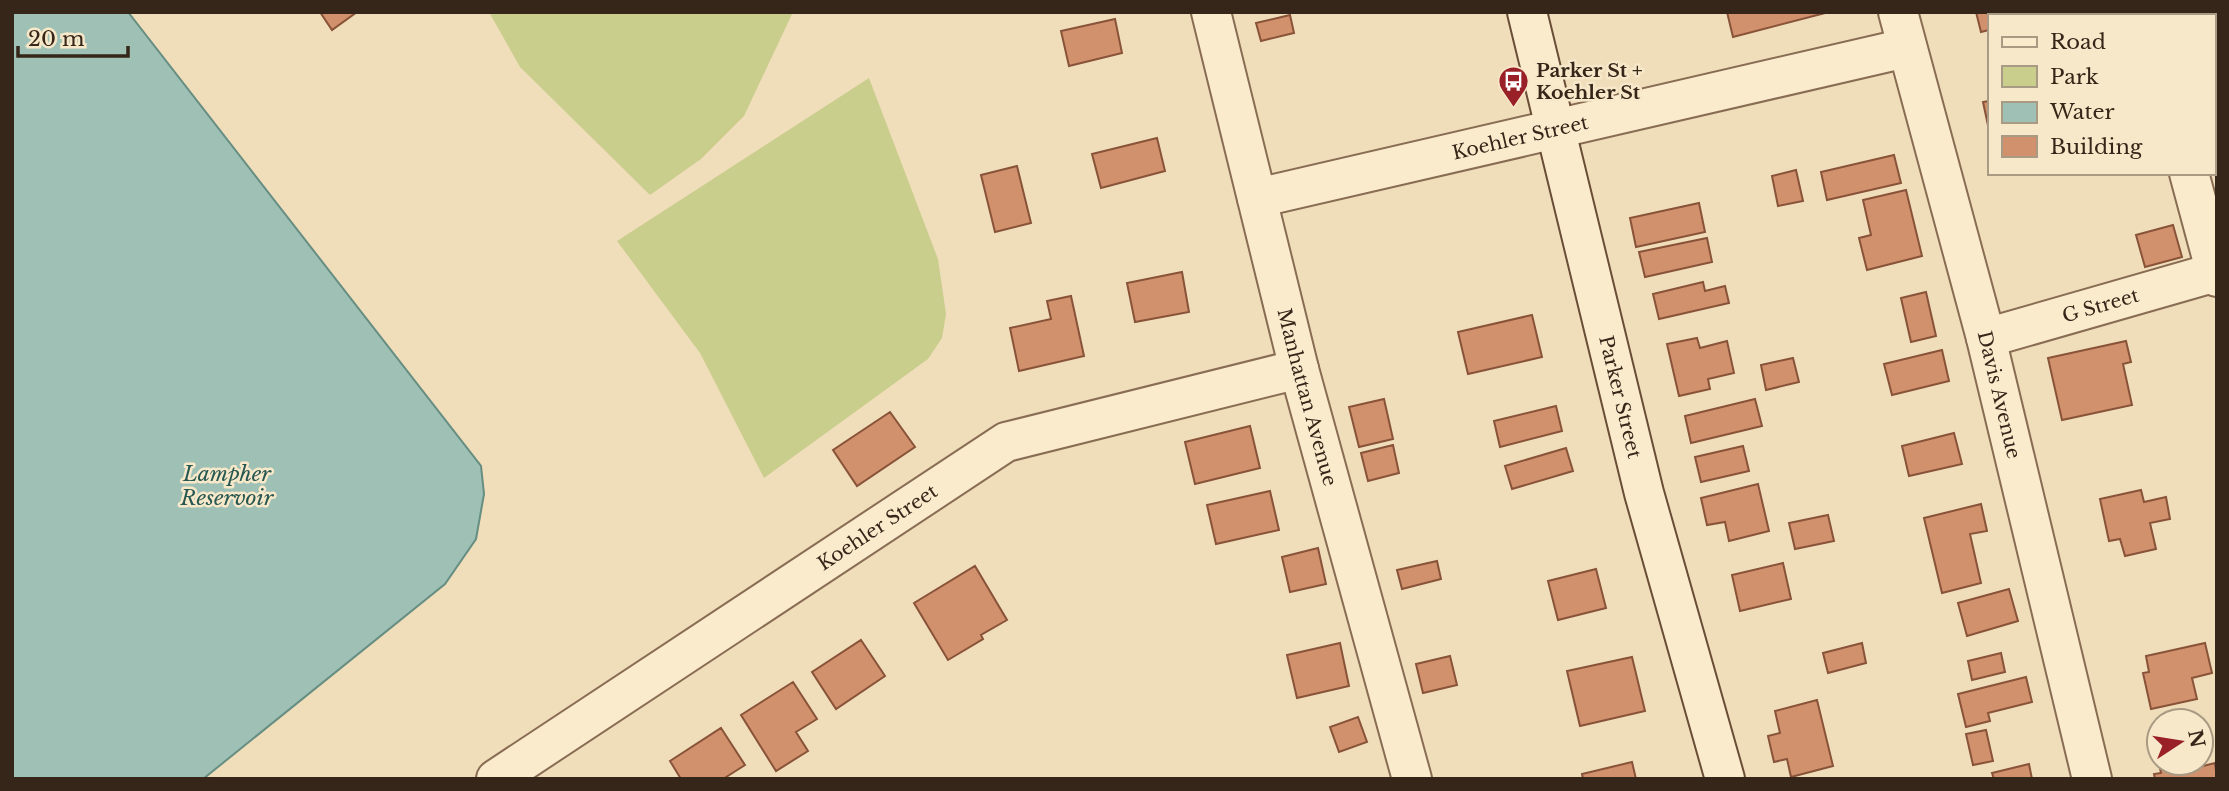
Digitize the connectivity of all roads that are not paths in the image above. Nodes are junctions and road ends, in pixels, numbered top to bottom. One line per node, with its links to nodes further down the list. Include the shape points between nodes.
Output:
1 (1211, 12): 6 (street, Manhattan Avenue)
2 (1527, 12): 4 (street, Parker Street)
3 (1902, 30): 4 (street, Koehler Street); 8 (street, Davis Avenue)
4 (1555, 128): 6 (street, Koehler Street); 12 (street, Parker Street, via 1644,493)
5 (2190, 175): 7 (street)
6 (1257, 198): 9 (street, Manhattan Avenue)
7 (2216, 274): 8 (street, G Street)
8 (1986, 338): 13 (street, Davis Avenue)
9 (1299, 369): 10 (street, Koehler Street, via 1006,442); 11 (street, Manhattan Avenue)
10 (496, 779)
11 (1412, 779)
12 (1725, 779)
13 (2092, 779)

